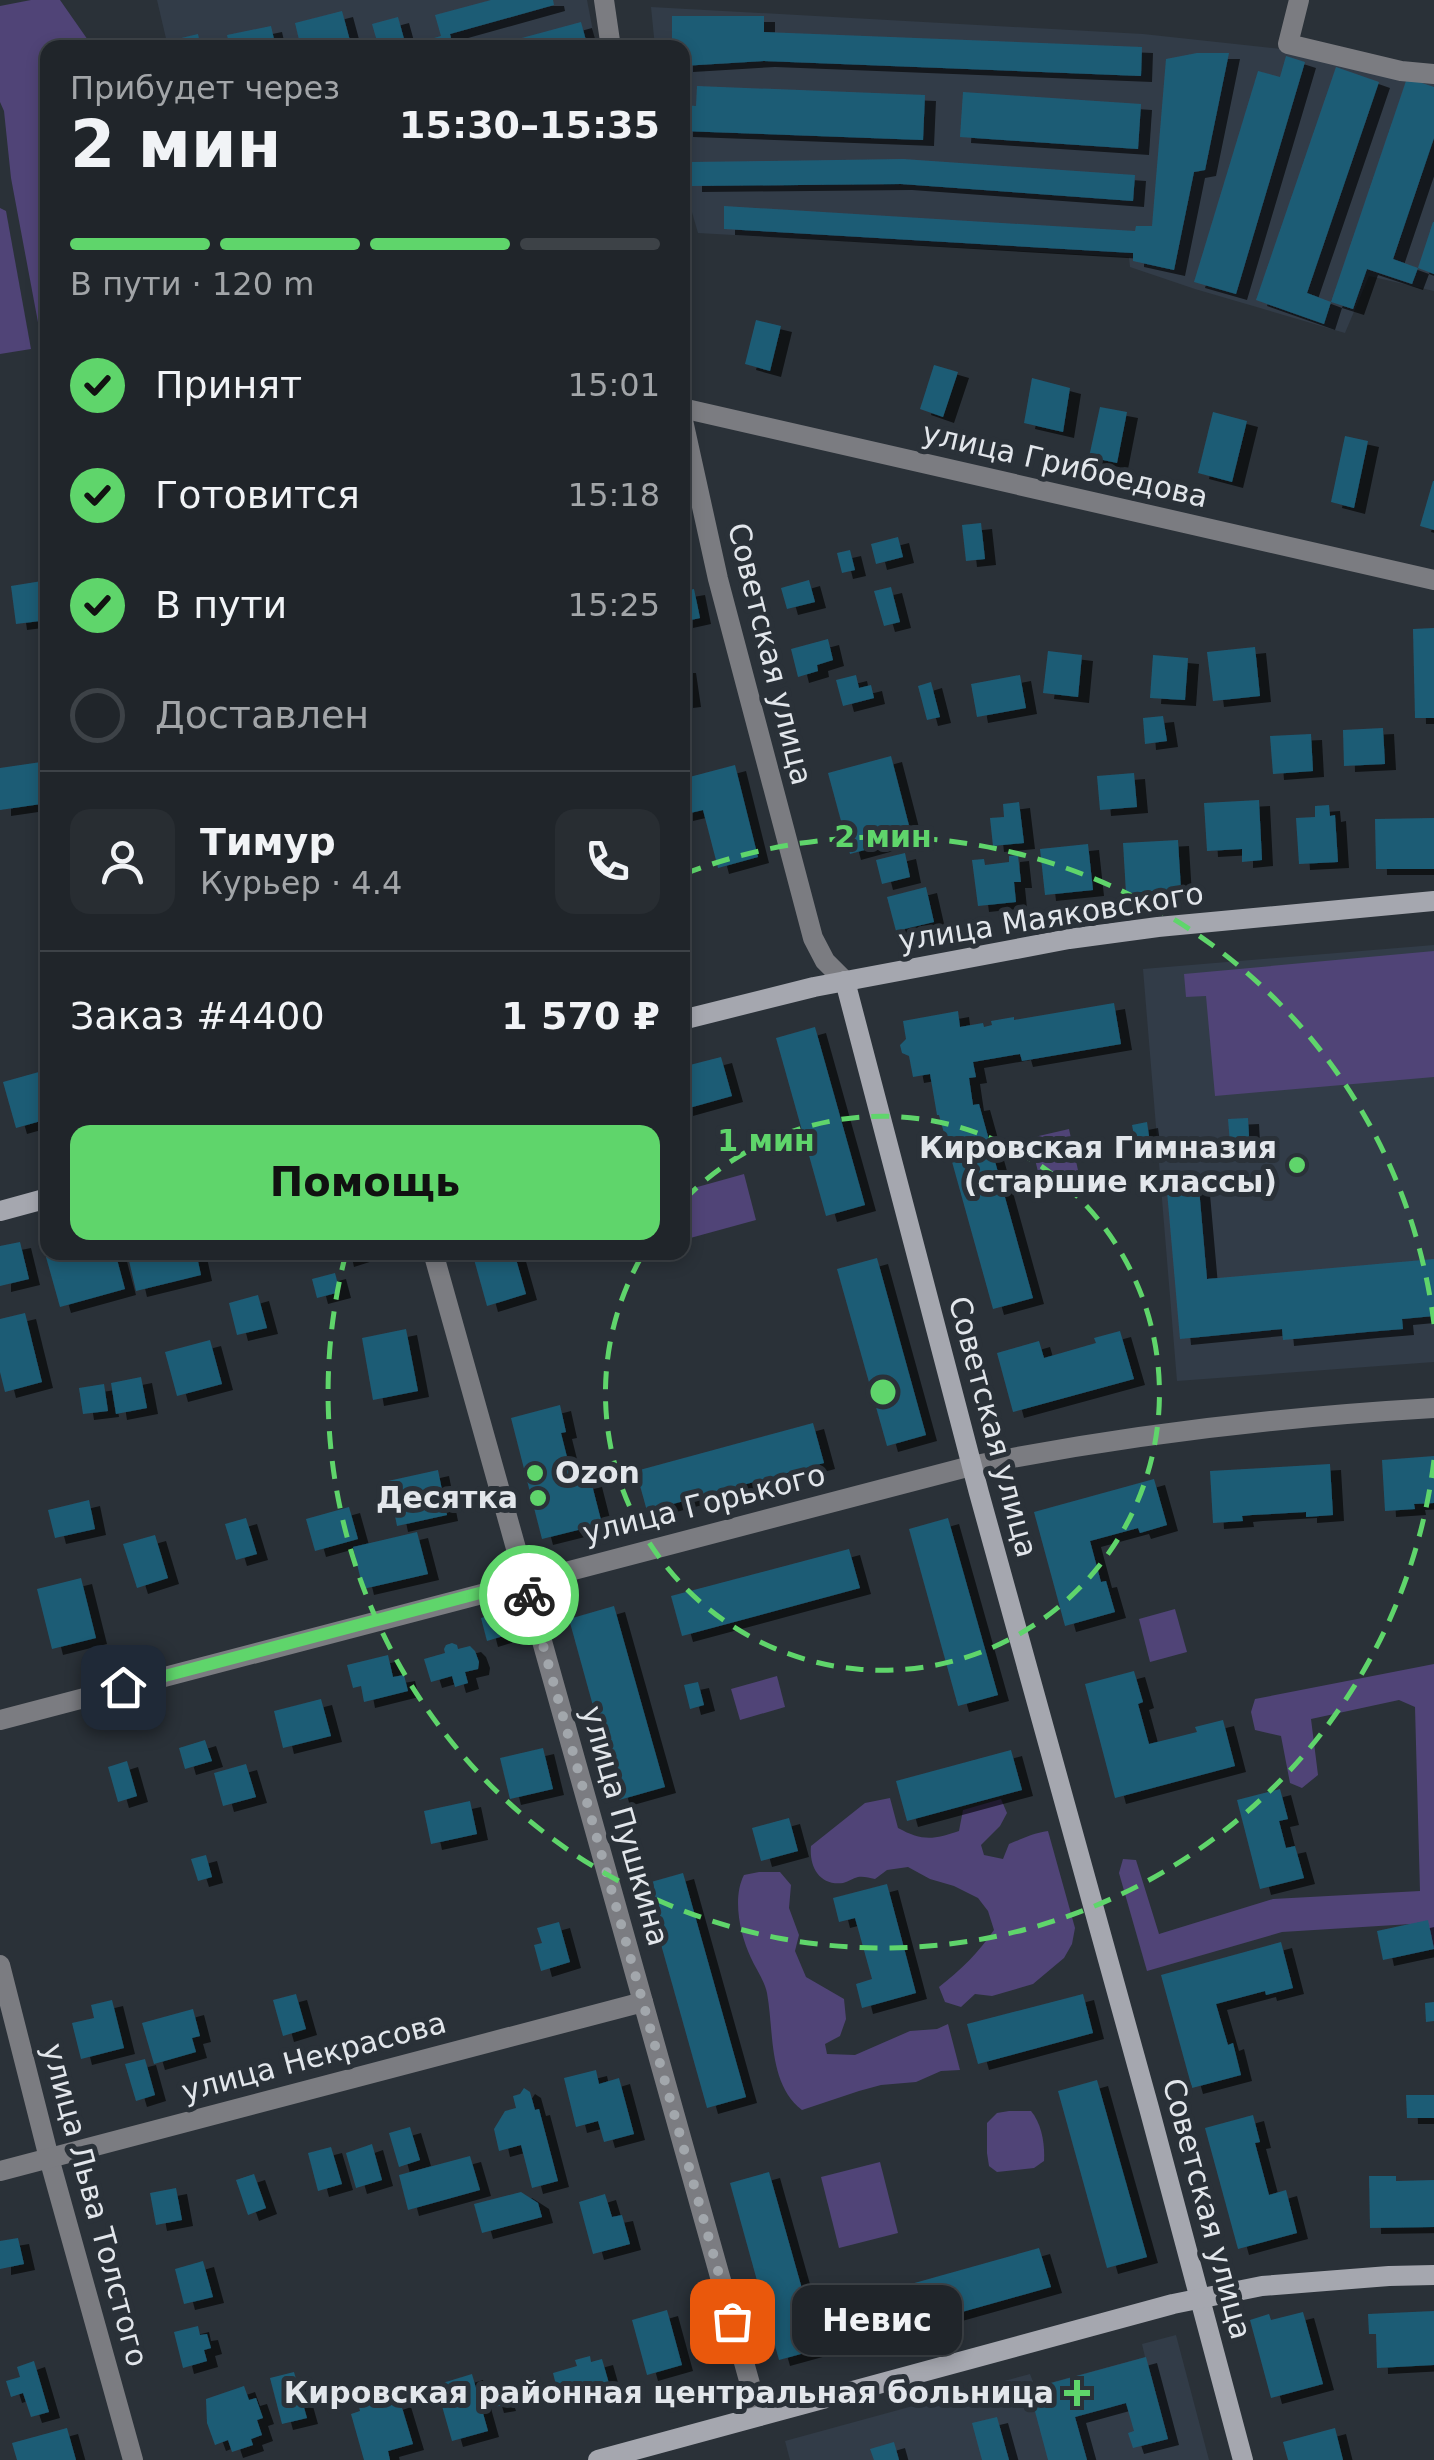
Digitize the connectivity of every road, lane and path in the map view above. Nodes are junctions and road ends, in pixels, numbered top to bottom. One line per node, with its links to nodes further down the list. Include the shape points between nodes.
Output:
1 (604, 0): 3 (street)
2 (1299, 0): 4 (street, via 1288,44)
3 (610, 40)
4 (1434, 74)
5 (690, 414): 7 (street, улица Грибоедова)
6 (690, 449): 9 (street, Советская улица, via 812,938)
7 (1434, 580)
8 (1434, 902): 9 (street, улица Маяковского, via 1069,938)
9 (845, 981): 10 (street, улица Маяковского); 15 (street, Советская улица)
10 (690, 1018)
11 (40, 1200): 12 (street)
12 (0, 1211)
13 (436, 1260): 16 (street, улица Пушкина)
14 (1434, 1408): 15 (street, улица Горького, via 1170,1432)
15 (972, 1466): 16 (street, улица Горького); 23 (street, Советская улица)
16 (525, 1581): 17 (street, улица Горького); 19 (street, улица Пушкина)
17 (0, 1720)
18 (0, 1965): 20 (street, улица Льва Толстого)
19 (643, 2002): 20 (street, улица Некрасова); 24 (street, улица Пушкина)
20 (49, 2158): 21 (street, улица Некрасова); 25 (street, улица Льва Толстого)
21 (0, 2171)
22 (1434, 2275): 23 (street, via 1262,2286)
23 (1199, 2299): 24 (street); 27 (street, Советская улица)
24 (759, 2416): 26 (street)
25 (133, 2460)
26 (598, 2460)
27 (1242, 2460)

